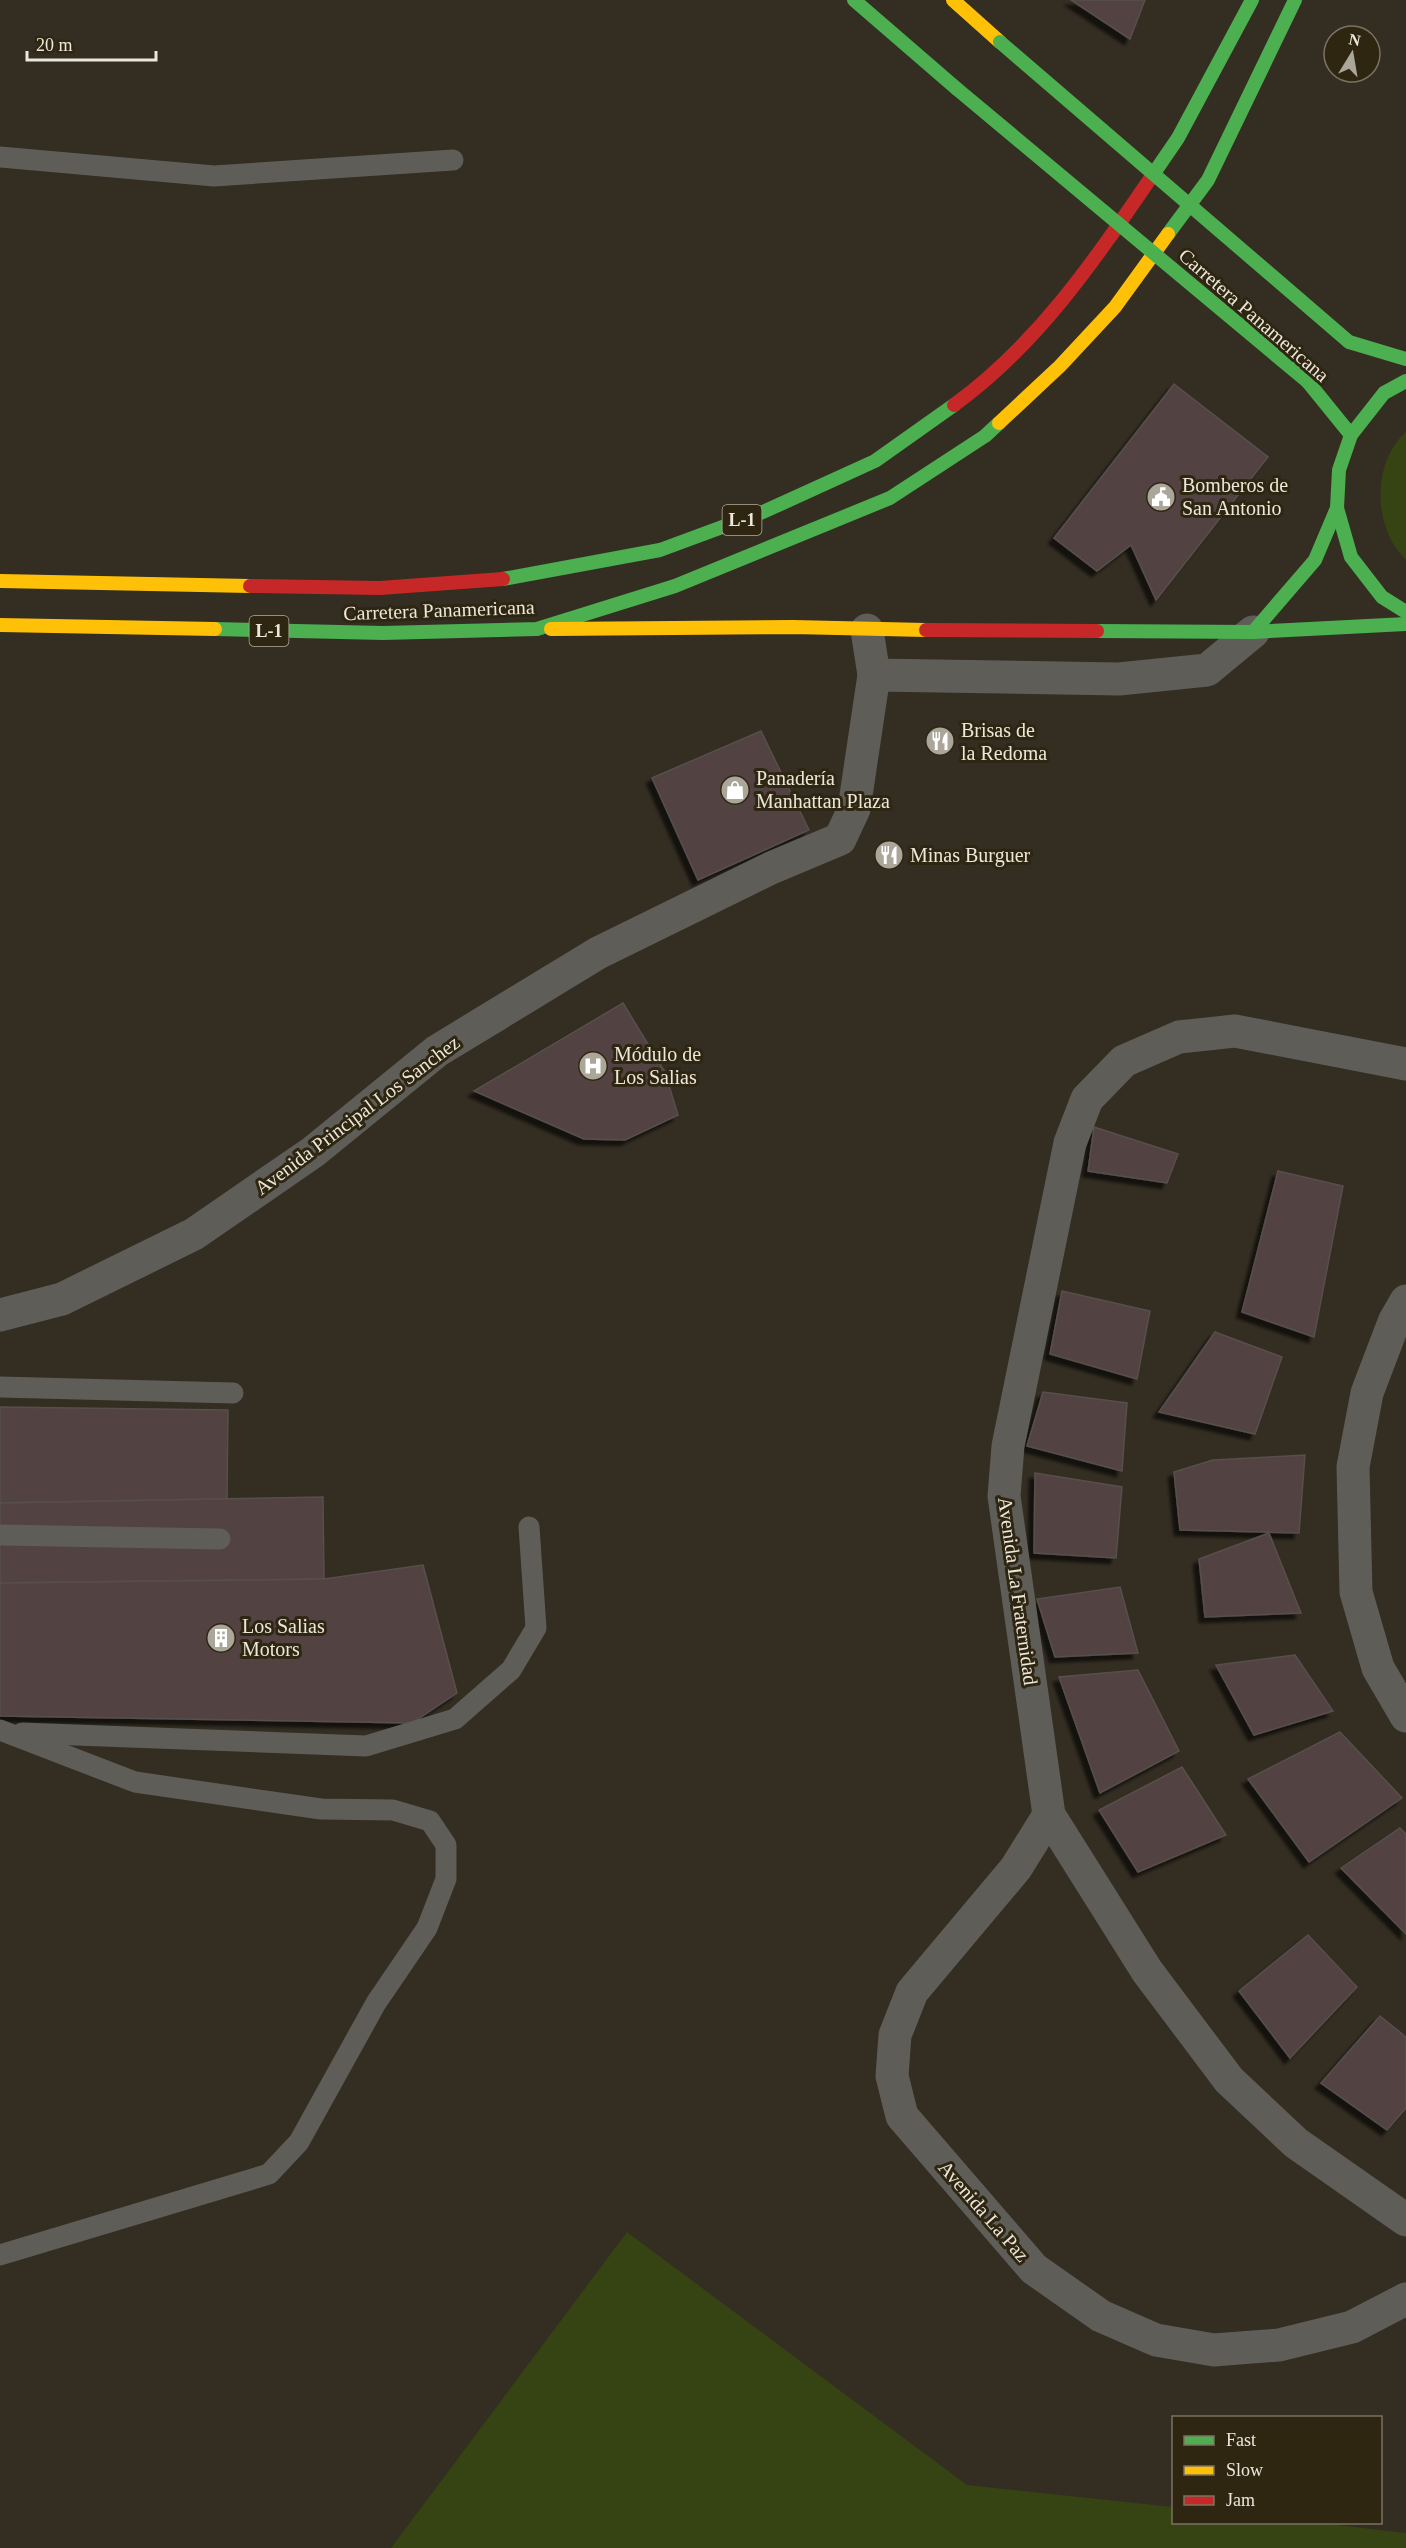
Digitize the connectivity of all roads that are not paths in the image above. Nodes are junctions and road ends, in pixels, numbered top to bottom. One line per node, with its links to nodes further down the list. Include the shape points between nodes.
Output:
1 (854, 0): 9 (main road, Carretera Panamericana, bridge, via 1308,382)
2 (953, 0): 7 (main road, Carretera Panamericana, bridge, via 1348,342)
3 (1252, 0): 11 (main road, Carretera Panamericana / L-1, via 1178,138 1092,264 1037,332 960,400 875,461 763,512 660,550 509,578 380,588)
4 (1295, 0): 15 (main road, Carretera Panamericana / L-1, via 1208,180 1115,307 1060,366 985,436 890,498 675,586)
5 (0, 157): 6 (lane, via 214,176)
6 (453, 160)
7 (1406, 359)
8 (1406, 381): 9 (main road, via 1384,393)
9 (1351, 435): 10 (main road, via 1339,470)
10 (1337, 508): 12 (main road, via 1351,557 1382,597); 17 (main road, via 1315,560)
11 (0, 581)
12 (1406, 612)
13 (1406, 624): 17 (main road)
14 (0, 625): 15 (main road, Carretera Panamericana / L-1, via 383,633)
15 (537, 629): 16 (main road)
16 (867, 630): 17 (main road); 18 (street, Avenida Principal Los Sanchez)
17 (1252, 632): 18 (street, via 1207,670 1119,678)
18 (874, 675): 21 (street, Avenida Principal Los Sanchez, via 854,809 840,839 771,868 597,953 437,1051 313,1152 194,1234 62,1299)
19 (1406, 1064): 29 (street, Avenida La Fraternidad, via 1235,1031 1179,1037 1124,1061 1087,1099 1070,1143 1008,1446 1004,1496)
20 (1406, 1301): 27 (street, via 1367,1393 1353,1467 1356,1592 1378,1668)
21 (0, 1315)
22 (0, 1387): 23 (lane)
23 (233, 1393)
24 (529, 1527): 28 (lane, via 536,1628 512,1670 455,1719 366,1746)
25 (0, 1535): 26 (lane)
26 (220, 1539)
27 (1406, 1716)
28 (2, 1731): 31 (lane, via 135,1782 321,1809 393,1810 430,1821 447,1845 447,1879 428,1928 376,2003 299,2142 269,2174)
29 (1049, 1815): 30 (street, Avenida La Fraternidad, via 1147,1971 1229,2080 1296,2143); 32 (street, Avenida La Paz, via 1016,1868 912,1992 895,2035 892,2076 902,2116 1035,2269 1101,2316 1156,2340 1214,2350 1279,2345 1352,2327)
30 (1406, 2220)
31 (0, 2255)
32 (1406, 2299)

